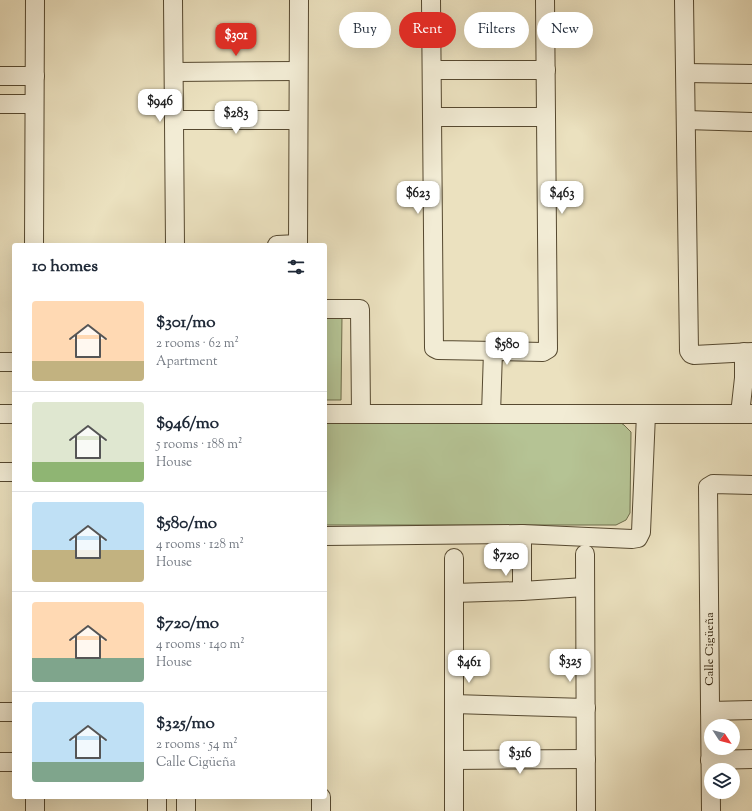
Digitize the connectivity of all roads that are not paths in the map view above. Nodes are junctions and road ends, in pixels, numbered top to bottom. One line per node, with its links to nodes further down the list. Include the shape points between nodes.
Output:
1 (35, 0): 14 (street)
2 (173, 0): 10 (street)
3 (299, 0): 9 (street)
4 (431, 0): 7 (street)
5 (545, 0): 8 (street)
6 (684, 0): 11 (street)
7 (432, 70): 8 (street); 17 (street)
8 (546, 70): 18 (street)
9 (298, 71): 10 (street); 20 (street)
10 (174, 72): 19 (street)
11 (686, 73): 12 (street); 21 (street)
12 (752, 74)
13 (0, 76): 14 (street)
14 (35, 76): 16 (street)
15 (0, 104): 16 (street)
16 (34, 104): 23 (street)
17 (433, 117): 18 (street); 27 (street, via 434,348)
18 (546, 117): 27 (street, via 548,349 543,352)
19 (175, 120): 20 (street); 24 (street)
20 (298, 120): 25 (street)
21 (686, 120): 22 (street); 28 (street, via 689,351 694,355)
22 (752, 122)
23 (34, 243)
24 (175, 243)
25 (298, 243)
26 (327, 309): 34 (street, via 360,309)
27 (493, 351): 35 (street)
28 (748, 352): 37 (street, via 744,378)
29 (0, 362): 30 (street)
30 (12, 362)
31 (0, 414): 32 (street)
32 (12, 414)
33 (327, 414): 34 (street)
34 (361, 414): 35 (street)
35 (491, 414): 36 (street)
36 (646, 414): 37 (street); 41 (street, via 641,532 638,538)
37 (746, 414)
38 (0, 472): 39 (street)
39 (12, 472)
40 (752, 485): 51 (street, Calle Cigüeña, via 708,486)
41 (522, 534): 42 (street); 46 (street)
42 (327, 536)
43 (585, 554): 45 (street)
44 (454, 558): 47 (street)
45 (585, 587): 46 (street); 49 (street)
46 (522, 591): 47 (street)
47 (454, 593): 48 (street)
48 (454, 704): 49 (street); 56 (street)
49 (586, 708): 54 (street)
50 (752, 710): 51 (street)
51 (710, 711): 57 (street, Calle Cigüeña)
52 (0, 712): 53 (street)
53 (12, 712)
54 (586, 759): 56 (street); 69 (street)
55 (752, 759): 57 (street)
56 (454, 760): 68 (street)
57 (710, 760): 70 (street, Calle Cigüeña)
58 (0, 762): 59 (street)
59 (12, 762)
60 (35, 799): 64 (street)
61 (157, 799): 65 (street)
62 (186, 799): 66 (street)
63 (321, 799): 67 (street)
64 (35, 811)
65 (157, 811)
66 (186, 811)
67 (321, 811)
68 (454, 811)
69 (586, 811)
70 (710, 811)

